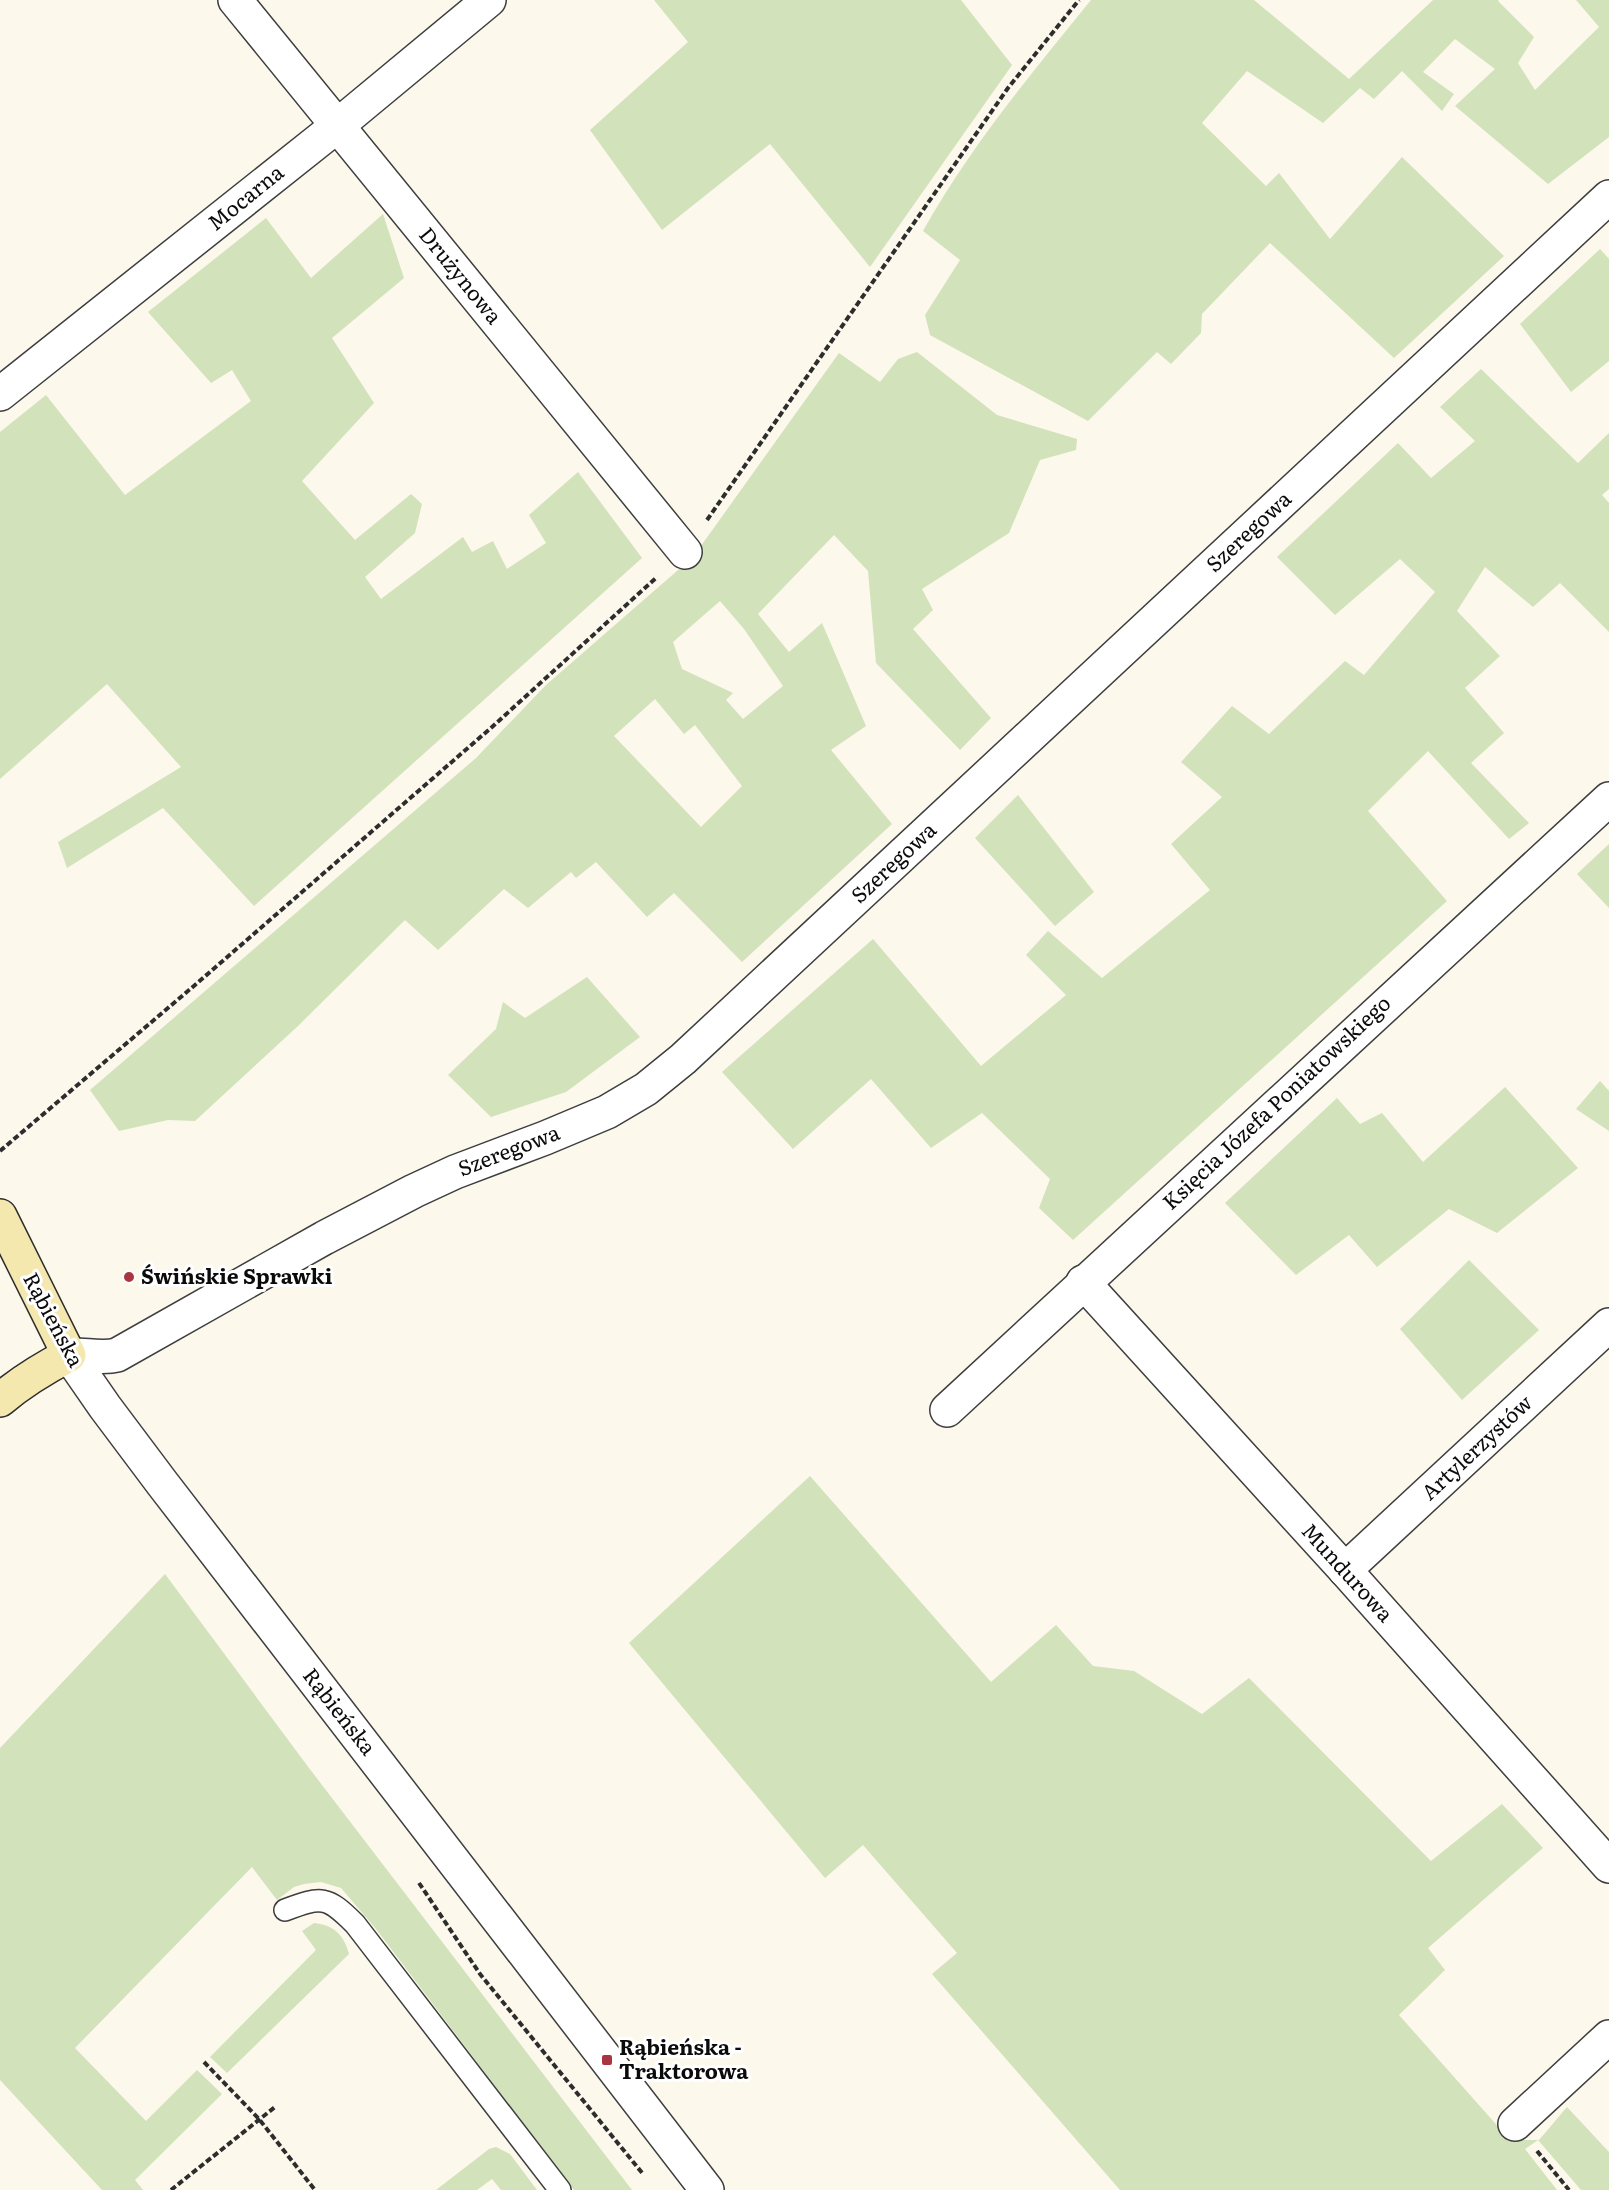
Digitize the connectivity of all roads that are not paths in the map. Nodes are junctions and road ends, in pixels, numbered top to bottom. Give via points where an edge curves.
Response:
1 (235, 0) edge
2 (489, 0) edge
3 (337, 126) junction
4 (1609, 197) edge
5 (0, 394) edge
6 (685, 552) dead end
7 (1609, 799) edge
8 (0, 1216) edge
9 (1083, 1282) junction
10 (1609, 1326) edge
11 (69, 1355) junction
12 (0, 1400) edge
13 (946, 1410) dead end
14 (1345, 1570) junction
15 (1609, 1866) edge
16 (285, 1910) dead end
17 (1609, 2037) edge
18 (1515, 2124) road end
19 (560, 2190) edge
20 (707, 2190) edge

1 - 3 street, Drużynowa
2 - 3 street, Mocarna
3 - 5 street, Mocarna
3 - 6 street, Drużynowa
4 - 11 street, Szeregowa via 683,1059 646,1089 607,1112 414,1191 117,1355
7 - 9 street, Księcia Józefa Poniatowskiego
8 - 11 main road, Rąbieńska
9 - 13 street, Księcia Józefa Poniatowskiego
9 - 14 street, Mundurowa
10 - 14 street, Artylerzystów
11 - 12 main road via 18,1384
11 - 20 street, Rąbieńska via 162,1483
14 - 15 street, Mundurowa
16 - 19 lane via 319,1899 336,1905 355,1924
17 - 18 street

